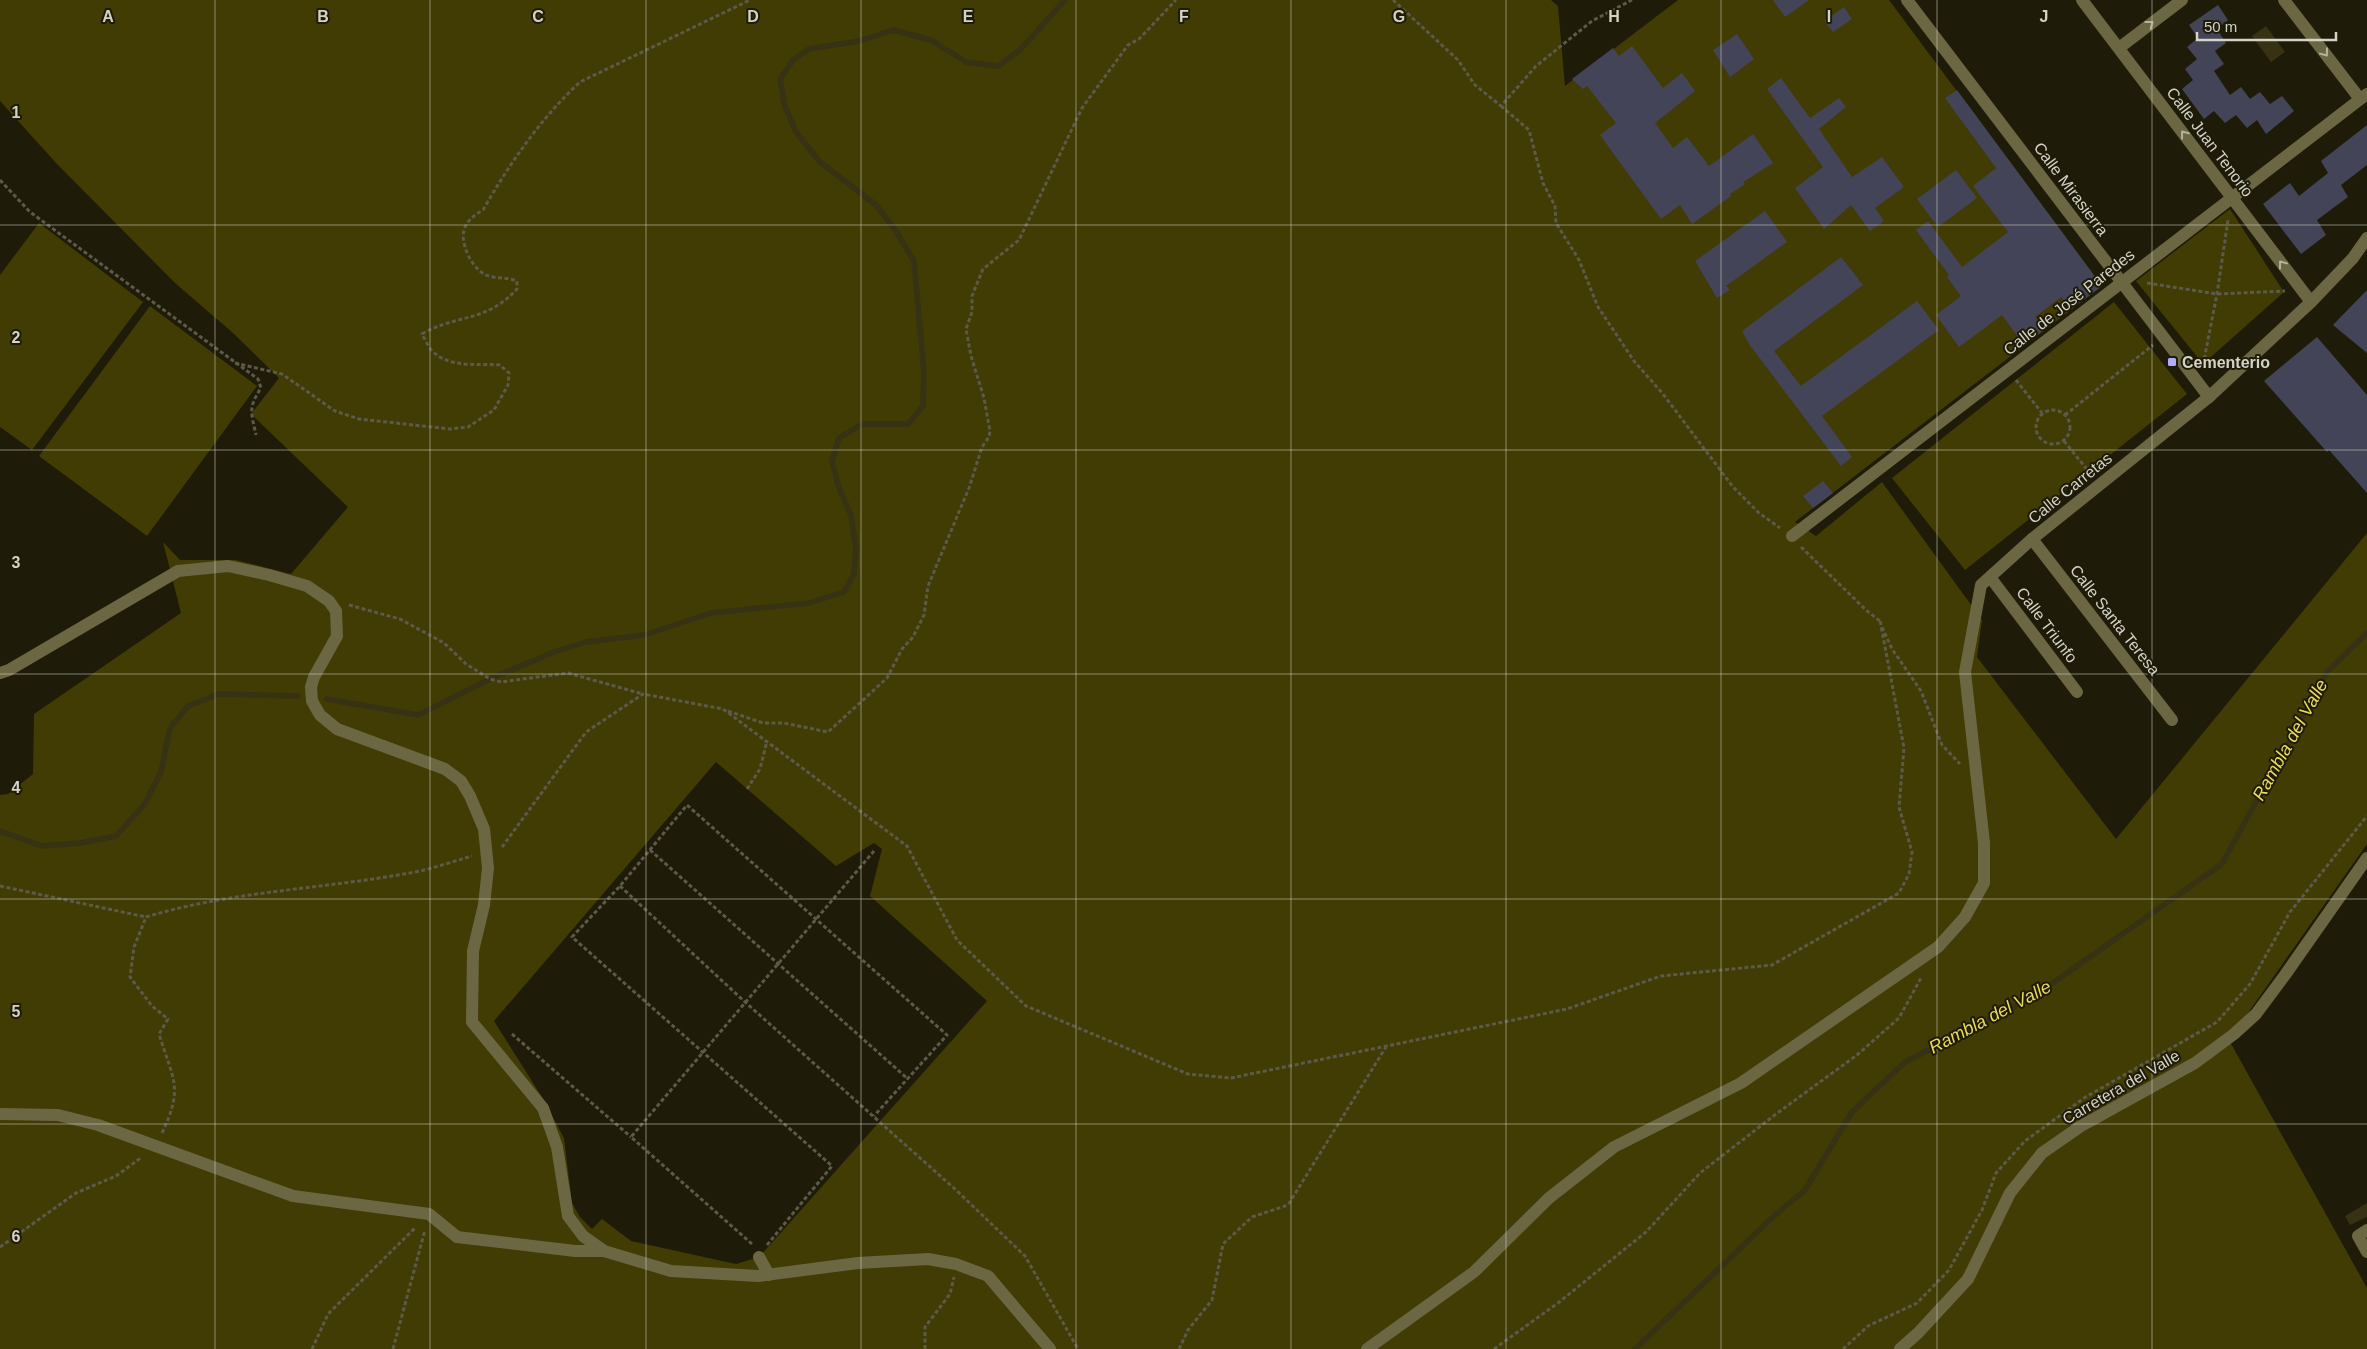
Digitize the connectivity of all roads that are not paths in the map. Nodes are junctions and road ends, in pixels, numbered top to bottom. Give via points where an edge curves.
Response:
1 (1907, 0) edge
2 (2082, 0) edge
3 (2182, 0) edge
4 (2284, 0) edge
5 (2119, 48) junction
6 (2364, 96) edge
7 (2232, 198) junction
8 (2367, 238) edge
9 (2122, 282) junction
10 (2312, 302) junction
11 (2209, 397) junction
12 (1792, 536) road end
13 (2032, 539) junction
14 (1990, 577) junction
15 (0, 673) edge
16 (2077, 692) dead end
17 (2172, 720) dead end
18 (2367, 858) edge
19 (0, 1114) edge
20 (2362, 1233) edge
21 (604, 1251) junction
22 (758, 1252) road end
23 (2367, 1252) edge
24 (769, 1275) junction
25 (1050, 1349) edge
26 (1367, 1349) edge
27 (1900, 1349) edge

1 - 9 street, Calle Mirasierra
2 - 5 street, Calle Juan Tenorio
5 -> 3 street
4 -> 6 street
7 -> 5 street, Calle Juan Tenorio
6 - 7 street, Calle de José Paredes
7 - 9 street, Calle de José Paredes
10 -> 7 street, Calle Juan Tenorio
8 - 10 street, Calle Carretas
9 - 11 street, Calle Mirasierra
9 - 12 street, Calle de José Paredes
10 - 11 street, Calle Carretas
11 - 13 street, Calle Carretas
13 - 14 street, Calle Carretas
13 - 17 street, Calle Santa Teresa
14 - 16 street, Calle Triunfo
14 - 26 street, Calle Carretas via 1981,585 1965,672 1984,843 1984,883 1965,917 1938,947 1741,1083 1614,1146 1549,1198 1474,1272
15 - 21 street via 178,571 228,566 269,574 306,586 329,601 336,611 337,636 314,677 312,701 320,715 337,729 445,768 461,781 470,796 484,829 488,868 484,905 473,951 472,1022 542,1108 557,1147 568,1216 583,1236
18 - 27 street, Carretera del Valle via 2256,1014 2234,1034 2195,1063 2081,1126 2042,1153 2010,1193 1968,1279
19 - 21 street via 58,1114 98,1125 293,1196 429,1214 458,1237 574,1252
20 - 23 street
21 - 24 street via 671,1271
22 - 24 street
24 - 25 street via 866,1262 928,1259 956,1264 988,1276

